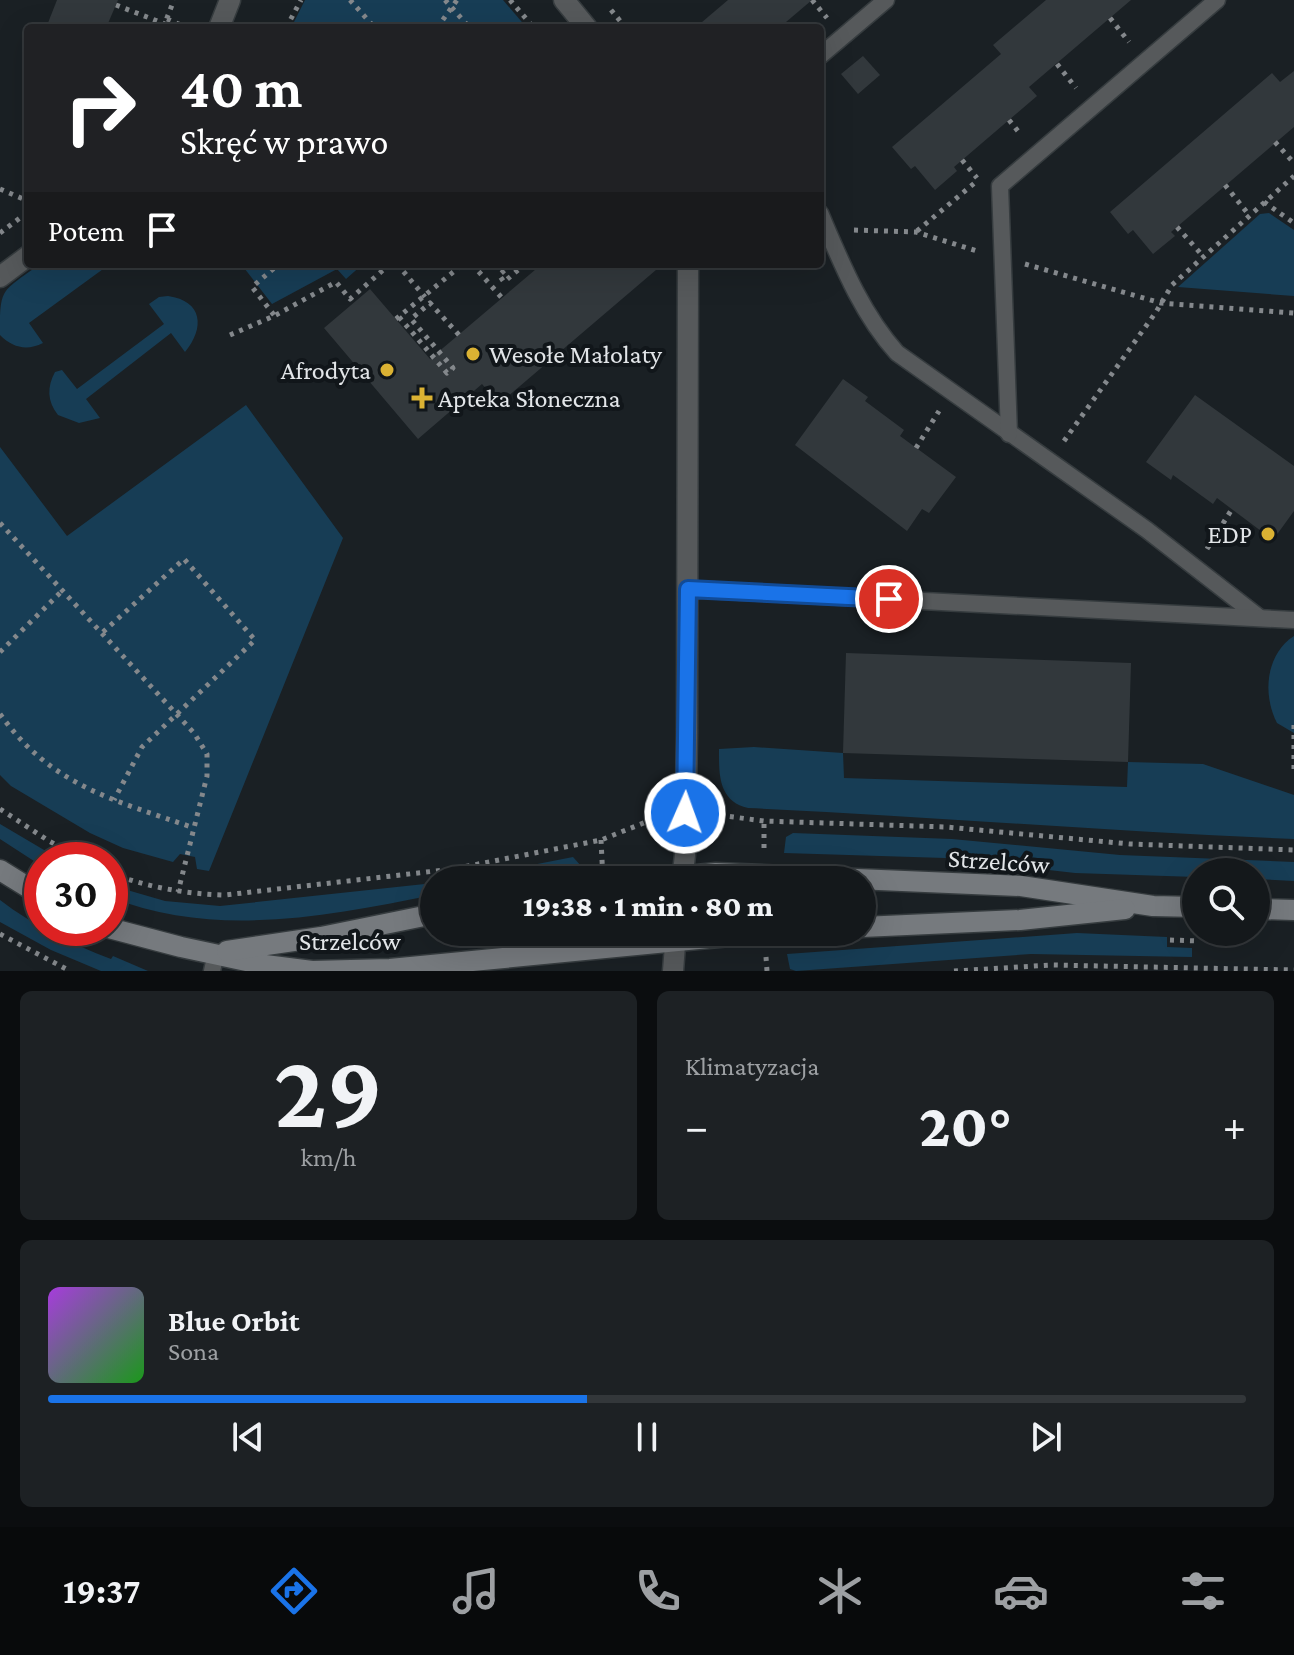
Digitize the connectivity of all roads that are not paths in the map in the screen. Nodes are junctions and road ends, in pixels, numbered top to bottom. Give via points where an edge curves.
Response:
1 (230, 0) edge
2 (564, 0) edge
3 (886, 0) edge
4 (1217, 0) edge
5 (221, 24) edge
6 (584, 24) edge
7 (824, 53) edge
8 (824, 223) edge
9 (24, 259) edge
10 (688, 268) edge
11 (0, 277) edge
12 (1009, 434) junction
13 (688, 589) junction
14 (1260, 618) junction
15 (1294, 620) edge
16 (682, 866) edge
17 (0, 870) edge
18 (876, 879) edge
19 (24, 885) edge
20 (1153, 906) junction
21 (1182, 907) edge
22 (1270, 909) edge
23 (1294, 910) edge
24 (420, 917) edge
25 (876, 926) edge
26 (128, 934) edge
27 (589, 946) edge
28 (675, 946) edge
29 (214, 962) edge
30 (673, 971) edge

1 - 5 street
2 - 6 street
3 - 7 lane
4 - 12 lane via 1000,186
8 - 12 lane via 878,332 897,353
9 - 11 street
10 - 13 street
12 - 14 lane
13 - 14 lane
13 - 16 street
14 - 15 lane
17 - 19 street
18 - 20 street, Strzelców via 1021,886
20 - 21 street, Strzelców
20 - 25 street, Strzelców via 1020,920
22 - 23 street
24 - 29 street, Strzelców
26 - 29 street, Strzelców
27 - 29 street, Strzelców via 358,970
28 - 30 street

